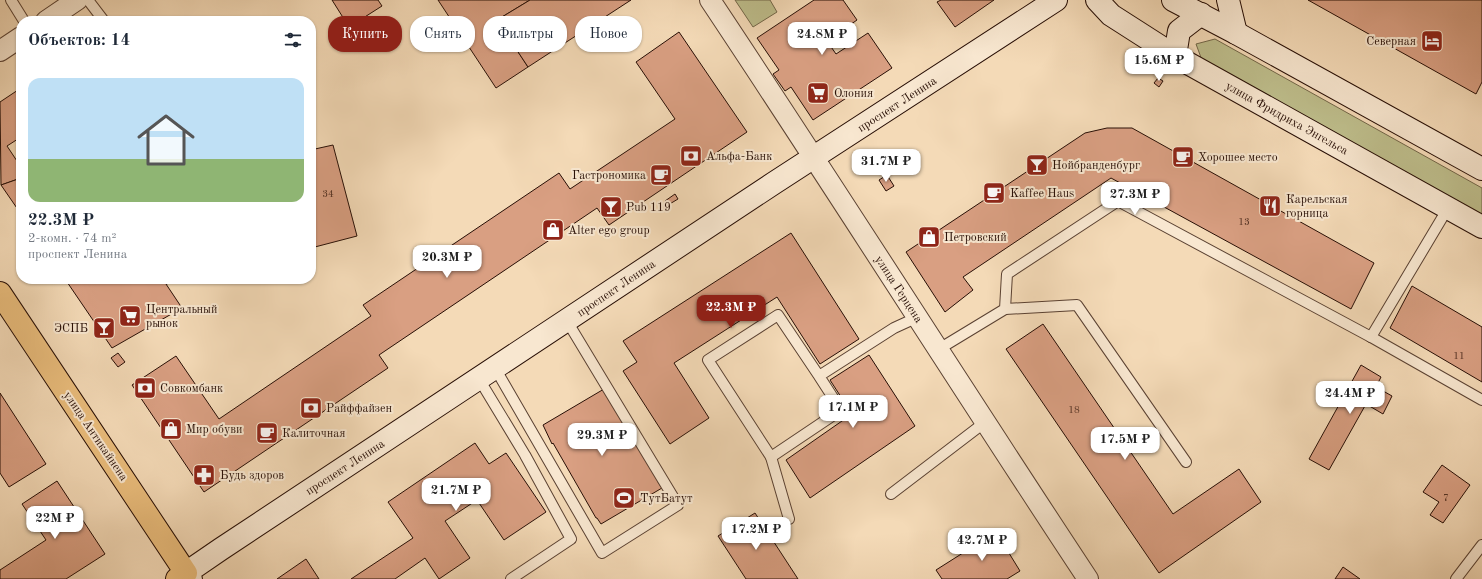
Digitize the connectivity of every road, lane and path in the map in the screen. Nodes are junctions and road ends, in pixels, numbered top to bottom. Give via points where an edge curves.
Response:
1 (11, 0) edge
2 (77, 0) edge
3 (88, 0) edge
4 (710, 0) edge
5 (1056, 0) edge
6 (1097, 0) edge
7 (1173, 0) edge
8 (1228, 0) edge
9 (1201, 14) junction
10 (21, 16) edge
11 (53, 16) edge
12 (100, 16) edge
13 (1236, 33) junction
14 (16, 40) edge
15 (0, 51) edge
16 (1175, 56) junction
17 (813, 158) junction
18 (1482, 169) edge
19 (1448, 208) junction
20 (1482, 227) edge
21 (0, 293) edge
22 (1004, 309) junction
23 (918, 317) junction
24 (567, 321) junction
25 (1371, 337) junction
26 (939, 349) junction
27 (487, 374) junction
28 (819, 376) junction
29 (1482, 400) edge
30 (984, 423) junction
31 (771, 457) junction
32 (1186, 462) dead end
33 (891, 494) dead end
34 (789, 519) dead end
35 (1482, 545) edge
36 (185, 577) edge
37 (511, 579) edge
38 (1088, 579) edge
39 (1456, 579) edge

1 - 10 lane
2 - 11 street
3 - 12 lane
4 - 17 street, улица Герцена
5 - 17 main road, проспект Ленина
6 - 16 main road, улица Фридриха Энгельса via 1112,15
7 - 9 main road
8 - 13 main road
9 - 13 main road
9 - 16 main road via 1179,31
13 - 18 main road
14 - 15 street
16 - 19 main road, улица Фридриха Энгельса
17 - 23 street, улица Герцена
17 - 24 main road, проспект Ленина
19 - 20 main road, улица Фридриха Энгельса
19 - 25 lane
21 - 36 main road, улица Антикайнена
22 - 25 lane via 1007,274 1118,201
22 - 26 lane
22 - 32 lane via 1077,305
23 - 26 street, улица Герцена
23 - 28 lane via 894,328
24 - 27 main road, проспект Ленина
24 - 27 lane via 678,505 602,553
25 - 29 lane
26 - 30 street, улица Герцена
27 - 36 main road, проспект Ленина
27 - 37 lane via 525,455 571,539
28 - 31 lane via 841,410
28 - 31 lane via 778,315 708,360
30 - 33 lane
30 - 38 street, улица Герцена
31 - 34 lane
35 - 39 lane

